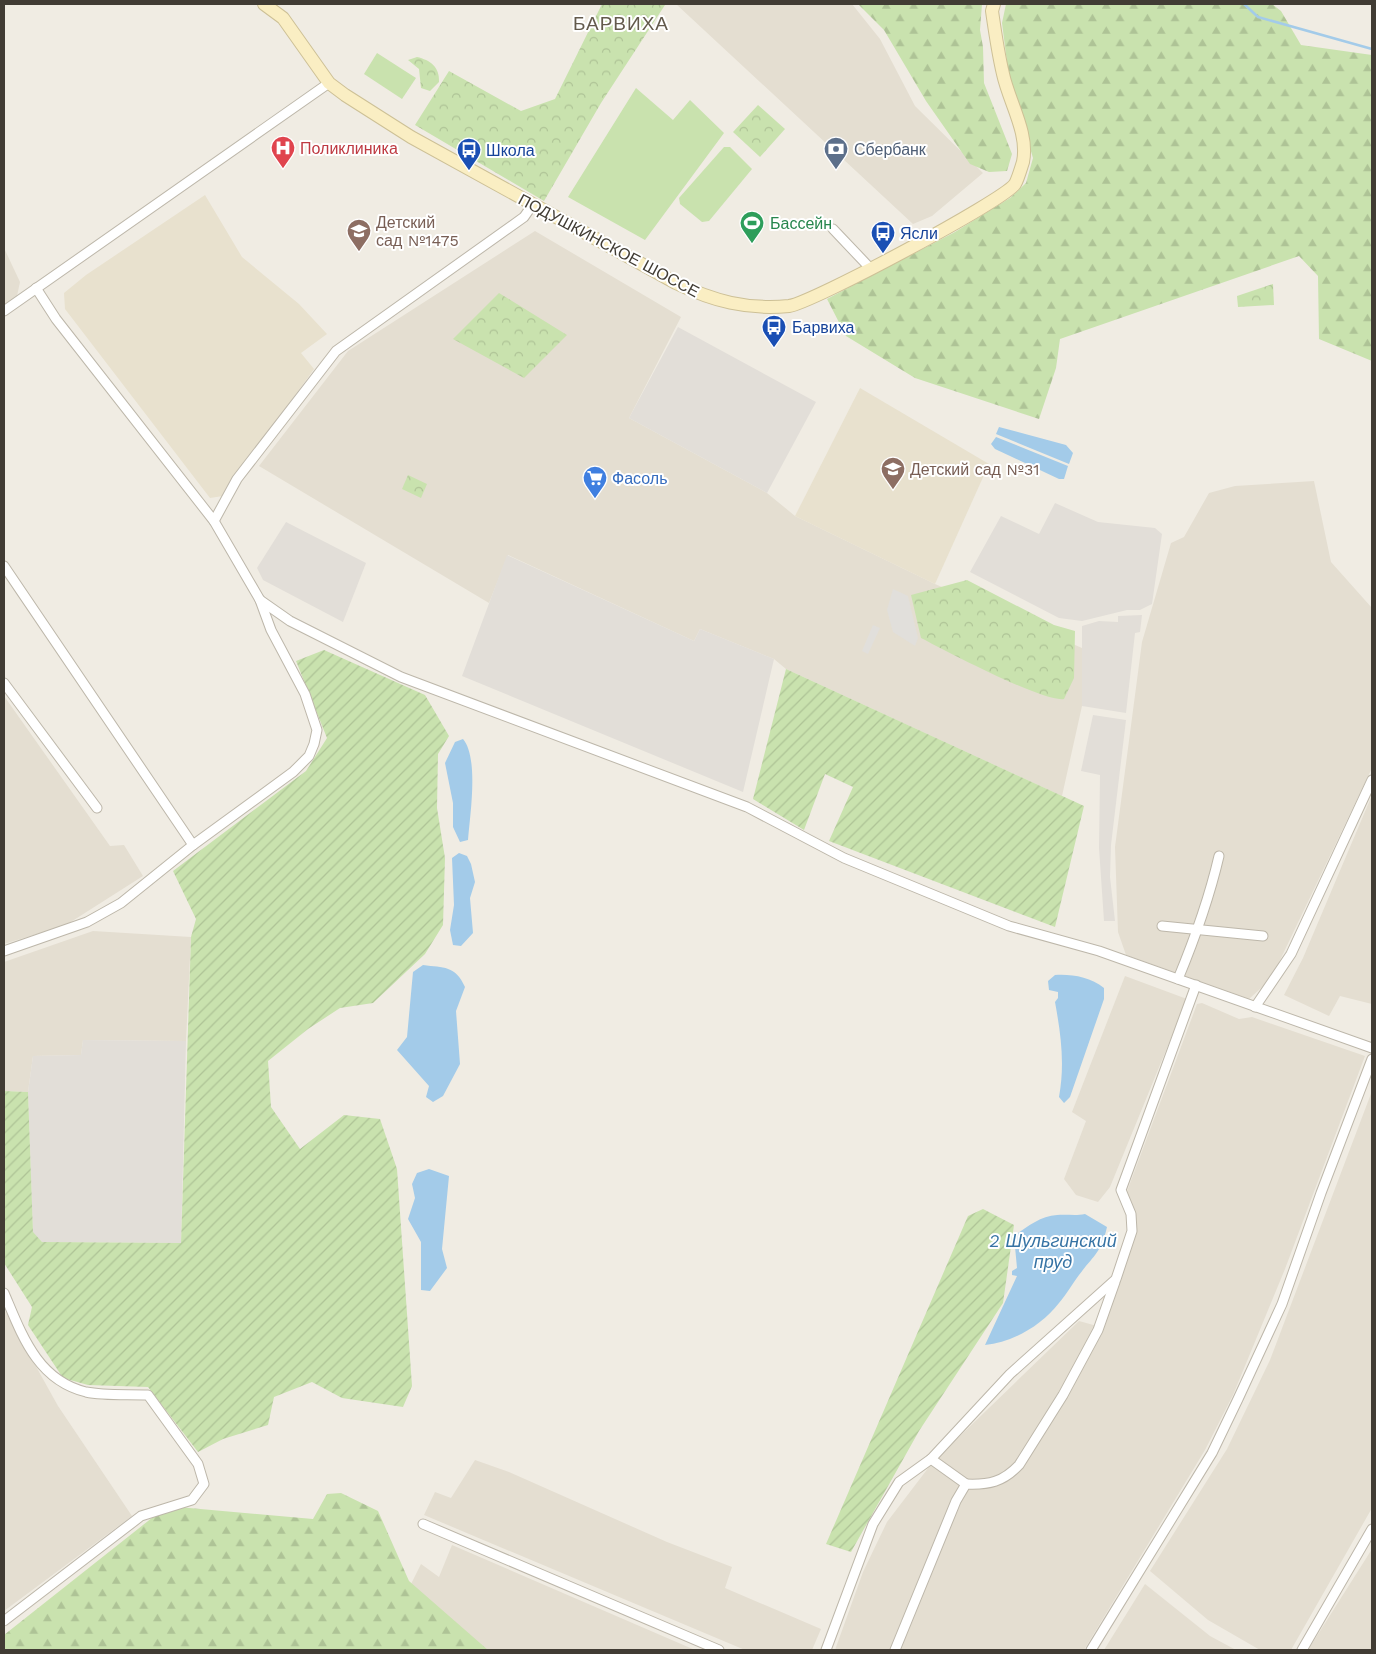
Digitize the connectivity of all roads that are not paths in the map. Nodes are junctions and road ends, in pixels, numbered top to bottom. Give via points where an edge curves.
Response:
1 (264, 4) edge
2 (994, 4) edge
3 (328, 83) junction
4 (533, 204) junction
5 (833, 229) dead end
6 (870, 268) junction
7 (36, 288) junction
8 (4, 311) edge
9 (214, 521) junction
10 (4, 566) edge
11 (260, 600) junction
12 (4, 683) edge
13 (1372, 780) edge
14 (97, 808) dead end
15 (193, 845) junction
16 (1219, 856) dead end
17 (1162, 926) dead end
18 (1199, 930) junction
19 (1262, 936) dead end
20 (4, 951) edge
21 (1178, 979) junction
22 (1196, 985) junction
23 (1255, 1007) junction
24 (1372, 1048) edge
25 (1372, 1060) edge
26 (1116, 1280) junction
27 (4, 1293) edge
28 (931, 1459) junction
29 (966, 1484) junction
30 (423, 1524) dead end
31 (1372, 1529) edge
32 (4, 1621) edge
33 (720, 1650) edge
34 (826, 1650) edge
35 (895, 1650) edge
36 (1091, 1650) edge
37 (1302, 1650) edge

1 - 3 main road, ПОДУШКИНСКОЕ ШОССЕ via 282,18
2 - 6 main road, ПОДУШКИНСКОЕ ШОССЕ via 992,11 1003,75 1022,136 1023,161 1015,184 971,213
3 - 4 main road, ПОДУШКИНСКОЕ ШОССЕ via 411,137
3 - 7 street
4 - 6 main road, ПОДУШКИНСКОЕ ШОССЕ via 676,283 723,303 758,308 791,305 821,294
4 - 9 street via 524,217 336,351 237,479
5 - 6 street
7 - 8 street
7 - 9 street via 56,319
9 - 11 street
10 - 15 street
11 - 15 street via 271,630 305,694 316,730 314,744 293,772
11 - 21 street via 290,621 401,676 747,807 844,858 1009,926 1099,951
12 - 14 street
13 - 23 street via 1291,954
15 - 20 street via 105,913
16 - 18 street
17 - 18 street
18 - 19 street
18 - 21 street
21 - 22 street
22 - 23 street
22 - 26 street via 1121,1190 1131,1214 1132,1231
23 - 24 street
25 - 36 street via 1282,1304 1238,1399 1212,1453
26 - 28 street via 1010,1374
26 - 29 street via 1098,1330 1019,1465 998,1482
27 - 32 street via 44,1369 59,1383 87,1392 148,1395 198,1464 204,1484 192,1500 141,1516
28 - 29 street
28 - 34 street via 899,1482 873,1524
29 - 35 street via 956,1501
30 - 33 street
31 - 37 street

